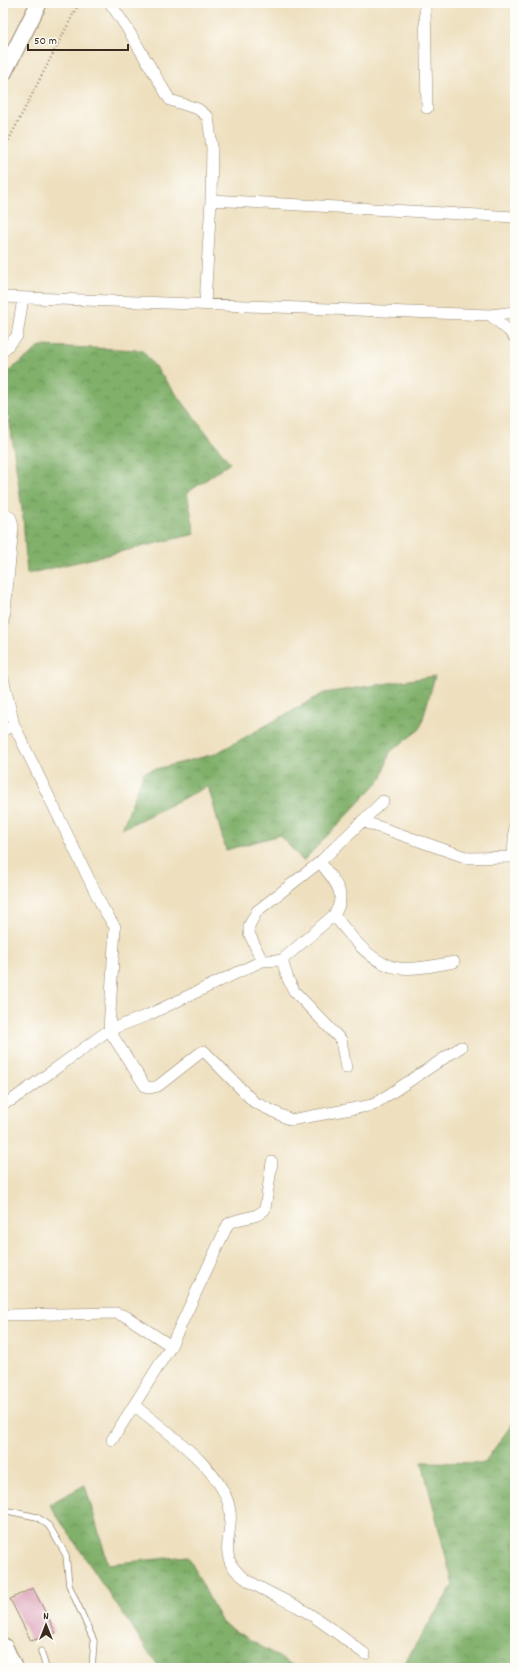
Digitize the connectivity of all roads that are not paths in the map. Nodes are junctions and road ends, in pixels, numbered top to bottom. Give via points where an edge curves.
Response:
1 (39, 3) edge
2 (110, 3) edge
3 (425, 3) edge
4 (3, 74) edge
5 (427, 108) dead end
6 (211, 200) junction
7 (515, 217) edge
8 (3, 297) edge
9 (23, 298) junction
10 (205, 304) junction
11 (515, 312) edge
12 (490, 315) junction
13 (515, 338) edge
14 (3, 351) edge
15 (3, 513) edge
16 (3, 618) edge
17 (3, 678) edge
18 (14, 725) junction
19 (3, 731) edge
20 (383, 801) dead end
21 (362, 822) junction
22 (515, 822) edge
23 (515, 839) edge
24 (320, 862) junction
25 (334, 915) junction
26 (282, 960) junction
27 (262, 961) junction
28 (454, 962) dead end
29 (109, 1030) junction
30 (461, 1047) dead end
31 (346, 1068) dead end
32 (3, 1103) edge
33 (272, 1162) dead end
34 (3, 1315) edge
35 (171, 1346) junction
36 (134, 1405) junction
37 (112, 1440) dead end
38 (3, 1510) edge
39 (3, 1648) edge
40 (41, 1651) dead end
41 (364, 1654) dead end
42 (12, 1668) edge
43 (46, 1668) edge
44 (92, 1668) edge

1 - 4 main road
2 - 6 street via 170,100 198,109 208,117 212,148
3 - 5 street
6 - 7 street
6 - 10 street
8 - 9 street
9 - 10 street
9 - 14 street via 17,336
10 - 12 street
11 - 12 street
12 - 13 street
15 - 16 street via 11,518 13,527
17 - 18 street
18 - 19 street
18 - 29 street via 103,908 115,927
20 - 21 street
21 - 23 street via 468,858 513,857
21 - 24 street
22 - 23 street
24 - 25 street via 340,892 340,906
24 - 27 street via 257,911 252,918 249,933
25 - 26 street
25 - 28 street via 360,945 382,962 399,968
26 - 27 street
26 - 31 street via 294,991 341,1040
27 - 29 street via 154,1012
29 - 30 street via 148,1088 158,1086 204,1051 254,1102 291,1120 373,1105
29 - 32 street via 12,1100
33 - 35 street via 265,1209 257,1216 240,1218 228,1224
34 - 35 street via 116,1313 127,1317
35 - 36 street
36 - 37 street
36 - 41 street via 202,1462 216,1477 225,1492 230,1511 227,1541 228,1556 233,1568 244,1578 298,1607
38 - 44 lane via 37,1517 49,1526 66,1555 69,1585 94,1641
39 - 42 highway
40 - 43 lane

